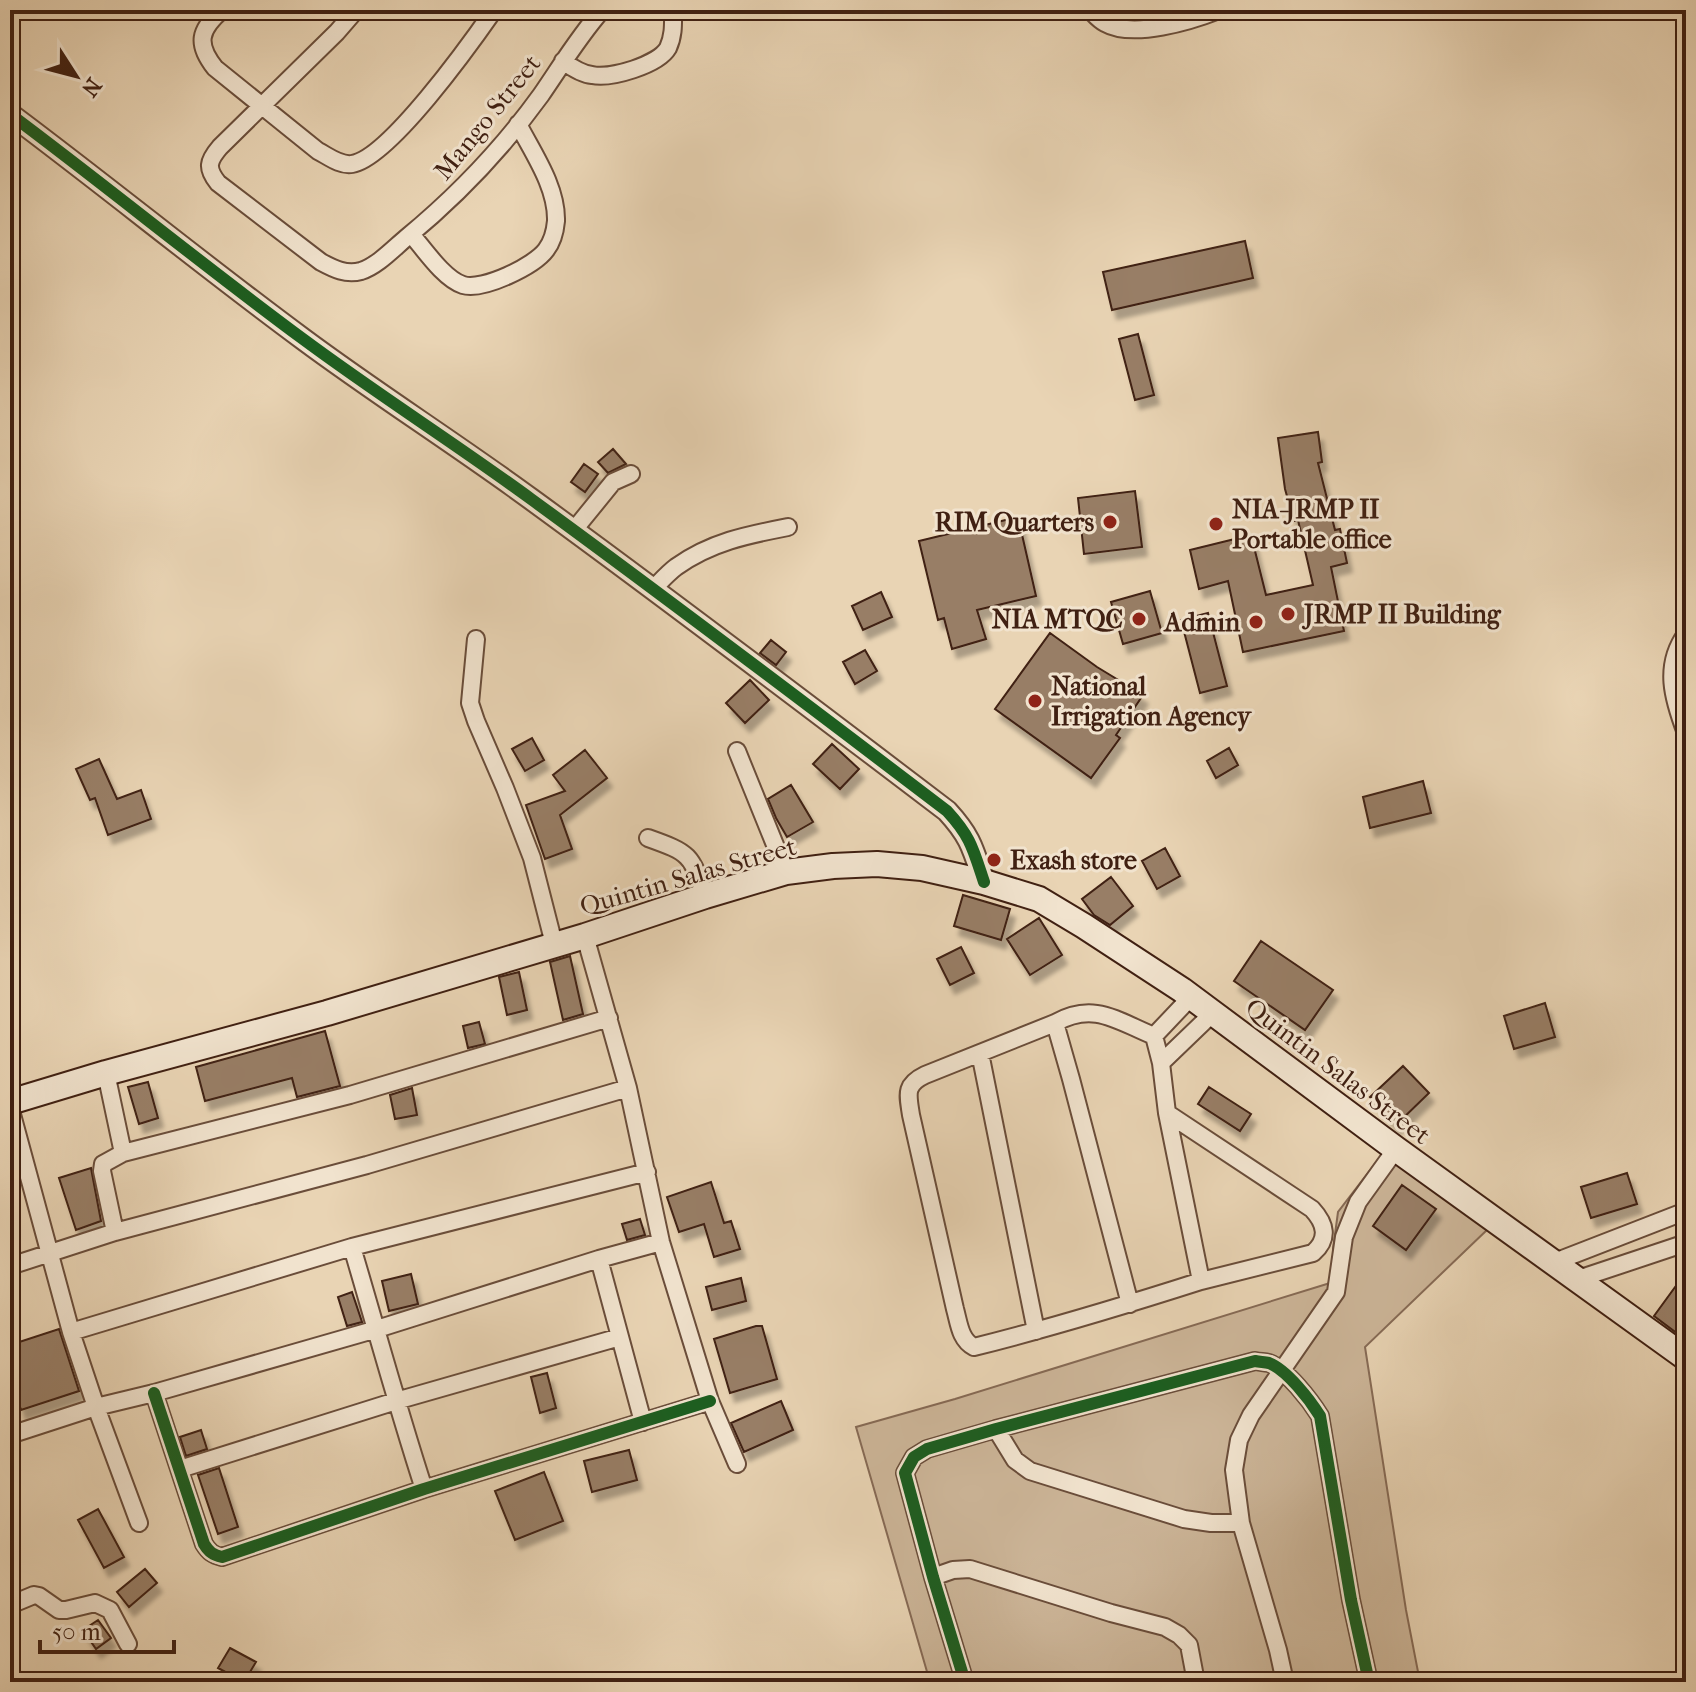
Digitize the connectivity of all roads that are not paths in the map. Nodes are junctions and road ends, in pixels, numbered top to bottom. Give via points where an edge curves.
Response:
1 (222, 10) edge
2 (356, 10) edge
3 (494, 10) edge
4 (602, 10) edge
5 (673, 10) edge
6 (1090, 10) edge
7 (1219, 10) edge
8 (563, 61) junction
9 (261, 106) junction
10 (10, 114) edge
11 (518, 124) junction
12 (411, 234) junction
13 (631, 474) dead end
14 (788, 527) dead end
15 (574, 530) junction
16 (653, 589) junction
17 (1684, 637) edge
18 (476, 639) dead end
19 (1686, 733) edge
20 (737, 751) dead end
21 (648, 838) dead end
22 (786, 872) junction
23 (984, 882) junction
24 (705, 896) junction
25 (585, 936) junction
26 (554, 944) junction
27 (1191, 997) junction
28 (1213, 1013) junction
29 (609, 1018) junction
30 (1055, 1023) junction
31 (1154, 1036) junction
32 (980, 1053) junction
33 (1161, 1063) junction
34 (106, 1073) junction
35 (628, 1088) junction
36 (10, 1105) edge
37 (1167, 1113) junction
38 (1396, 1149) junction
39 (123, 1153) junction
40 (647, 1172) junction
41 (1686, 1211) edge
42 (115, 1232) junction
43 (661, 1242) junction
44 (1686, 1243) edge
45 (352, 1247) junction
46 (49, 1254) junction
47 (599, 1259) junction
48 (1552, 1263) junction
49 (10, 1266) edge
50 (1578, 1279) junction
51 (1201, 1281) junction
52 (1130, 1304) junction
53 (377, 1329) junction
54 (1036, 1331) junction
55 (71, 1332) junction
56 (620, 1337) junction
57 (1686, 1358) edge
58 (1281, 1372) junction
59 (154, 1393) junction
60 (396, 1401) junction
61 (710, 1401) junction
62 (96, 1407) junction
63 (643, 1422) junction
64 (996, 1429) junction
65 (10, 1435) edge
66 (737, 1464) dead end
67 (180, 1469) junction
68 (424, 1489) junction
69 (139, 1523) dead end
70 (1241, 1523) junction
71 (933, 1577) junction
72 (10, 1605) edge
73 (128, 1644) dead end
74 (965, 1682) edge
75 (1196, 1682) edge
76 (1285, 1682) edge
77 (1369, 1682) edge

1 - 9 street via 207,23 203,53
2 - 9 street
3 - 9 street via 402,128 366,159 349,165 333,160
4 - 8 street, Mango Street
5 - 8 street via 674,32 666,51 640,67 592,76
6 - 7 street via 1106,24 1139,28 1165,27
8 - 11 street, Mango Street
9 - 12 street, Mango Street via 213,155 209,165 218,183 336,270 364,271
10 - 15 street via 300,337
11 - 12 street, Mango Street via 482,168
11 - 12 street via 551,192 556,217 546,249 517,270 474,287 454,281
13 - 15 street via 606,488
14 - 16 street via 718,543 675,568
15 - 16 street
16 - 23 street via 947,811 972,844
17 - 19 street via 1671,677
18 - 26 street via 470,703 532,858
20 - 22 street
21 - 24 street via 683,851
22 - 23 main road, Quintin Salas Street via 877,864
22 - 24 main road, Quintin Salas Street
23 - 27 main road, Quintin Salas Street via 1039,899
24 - 25 main road, Quintin Salas Street
25 - 26 main road, Quintin Salas Street
25 - 29 street
26 - 34 main road, Quintin Salas Street
27 - 28 main road, Quintin Salas Street
27 - 31 street
28 - 33 street
28 - 38 main road, Quintin Salas Street
29 - 35 street
29 - 39 street via 350,1095
30 - 31 street via 1084,1012 1101,1014
30 - 32 street
30 - 52 street
31 - 33 street
32 - 54 street
32 - 54 street via 912,1084 911,1115 964,1339 974,1347
33 - 37 street
34 - 36 main road, Quintin Salas Street
34 - 39 street
35 - 40 street
35 - 42 street
36 - 46 street
37 - 51 street
37 - 51 street via 1312,1209 1323,1225 1325,1236 1313,1253
38 - 48 main road, Quintin Salas Street
38 - 58 street via 1358,1202 1344,1237 1336,1292
39 - 42 street via 103,1164 102,1171
40 - 43 street
40 - 45 street
41 - 48 street
42 - 46 street
43 - 47 street
43 - 61 street
44 - 50 street
45 - 53 street
45 - 55 street
46 - 49 street
46 - 55 street
47 - 53 street
47 - 56 street
48 - 50 main road, Quintin Salas Street
50 - 57 main road, Quintin Salas Street
51 - 52 street
52 - 54 street
53 - 59 street
53 - 60 street
55 - 62 street
56 - 60 street
56 - 63 street
58 - 64 street via 1255,1361
58 - 70 street via 1239,1440 1234,1470
58 - 77 street via 1309,1397 1320,1416
59 - 62 street
59 - 67 street
60 - 67 street
60 - 68 street
61 - 63 street
61 - 66 street
62 - 65 street
62 - 69 street
63 - 68 street
64 - 70 street via 1015,1460 1030,1471 1184,1519
64 - 71 street via 927,1449 914,1457 905,1473
67 - 68 street via 204,1544 222,1557
70 - 76 street
71 - 74 street
71 - 75 street via 970,1569 1165,1627 1189,1645
72 - 73 street via 34,1595 59,1610 103,1605

